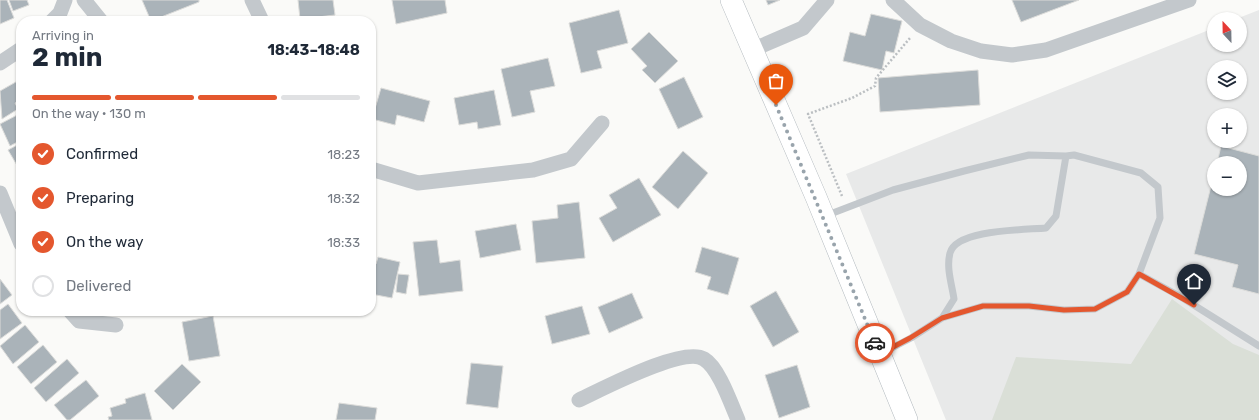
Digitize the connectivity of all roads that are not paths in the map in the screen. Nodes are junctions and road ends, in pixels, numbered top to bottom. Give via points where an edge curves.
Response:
1 (65, 0) edge
2 (84, 0) edge
3 (252, 0) edge
4 (731, 0) edge
5 (827, 0) edge
6 (892, 0) edge
7 (1189, 0) edge
8 (57, 16) edge
9 (97, 16) edge
10 (260, 16) edge
11 (752, 50) junction
12 (16, 52) edge
13 (0, 63) edge
14 (602, 124) dead end
15 (1066, 156) junction
16 (376, 170) edge
17 (0, 193) edge
18 (824, 216) junction
19 (16, 232) edge
20 (1139, 274) junction
21 (74, 316) edge
22 (942, 318) junction
23 (116, 325) dead end
24 (1259, 346) edge
25 (880, 354) junction
26 (579, 400) dead end
27 (738, 420) edge
28 (906, 420) edge

1 - 8 street
2 - 9 street
3 - 10 street
4 - 11 main road
5 - 11 street via 803,28
6 - 7 street via 920,25 950,41 981,51 1012,55 1046,50
11 - 18 main road
12 - 13 street
14 - 16 street via 571,159 533,170 418,183
15 - 18 lane via 1029,155 964,170 893,190
15 - 20 lane via 1141,173 1158,187 1160,218
15 - 22 lane via 1056,216 1046,228 978,234 960,240 950,252 948,266 954,299
17 - 19 street
18 - 25 main road
20 - 22 lane via 1127,292 1095,309 983,306
20 - 24 lane
21 - 23 street via 79,321
22 - 25 lane
25 - 28 main road
26 - 27 street via 660,363 681,357 698,356 715,369

